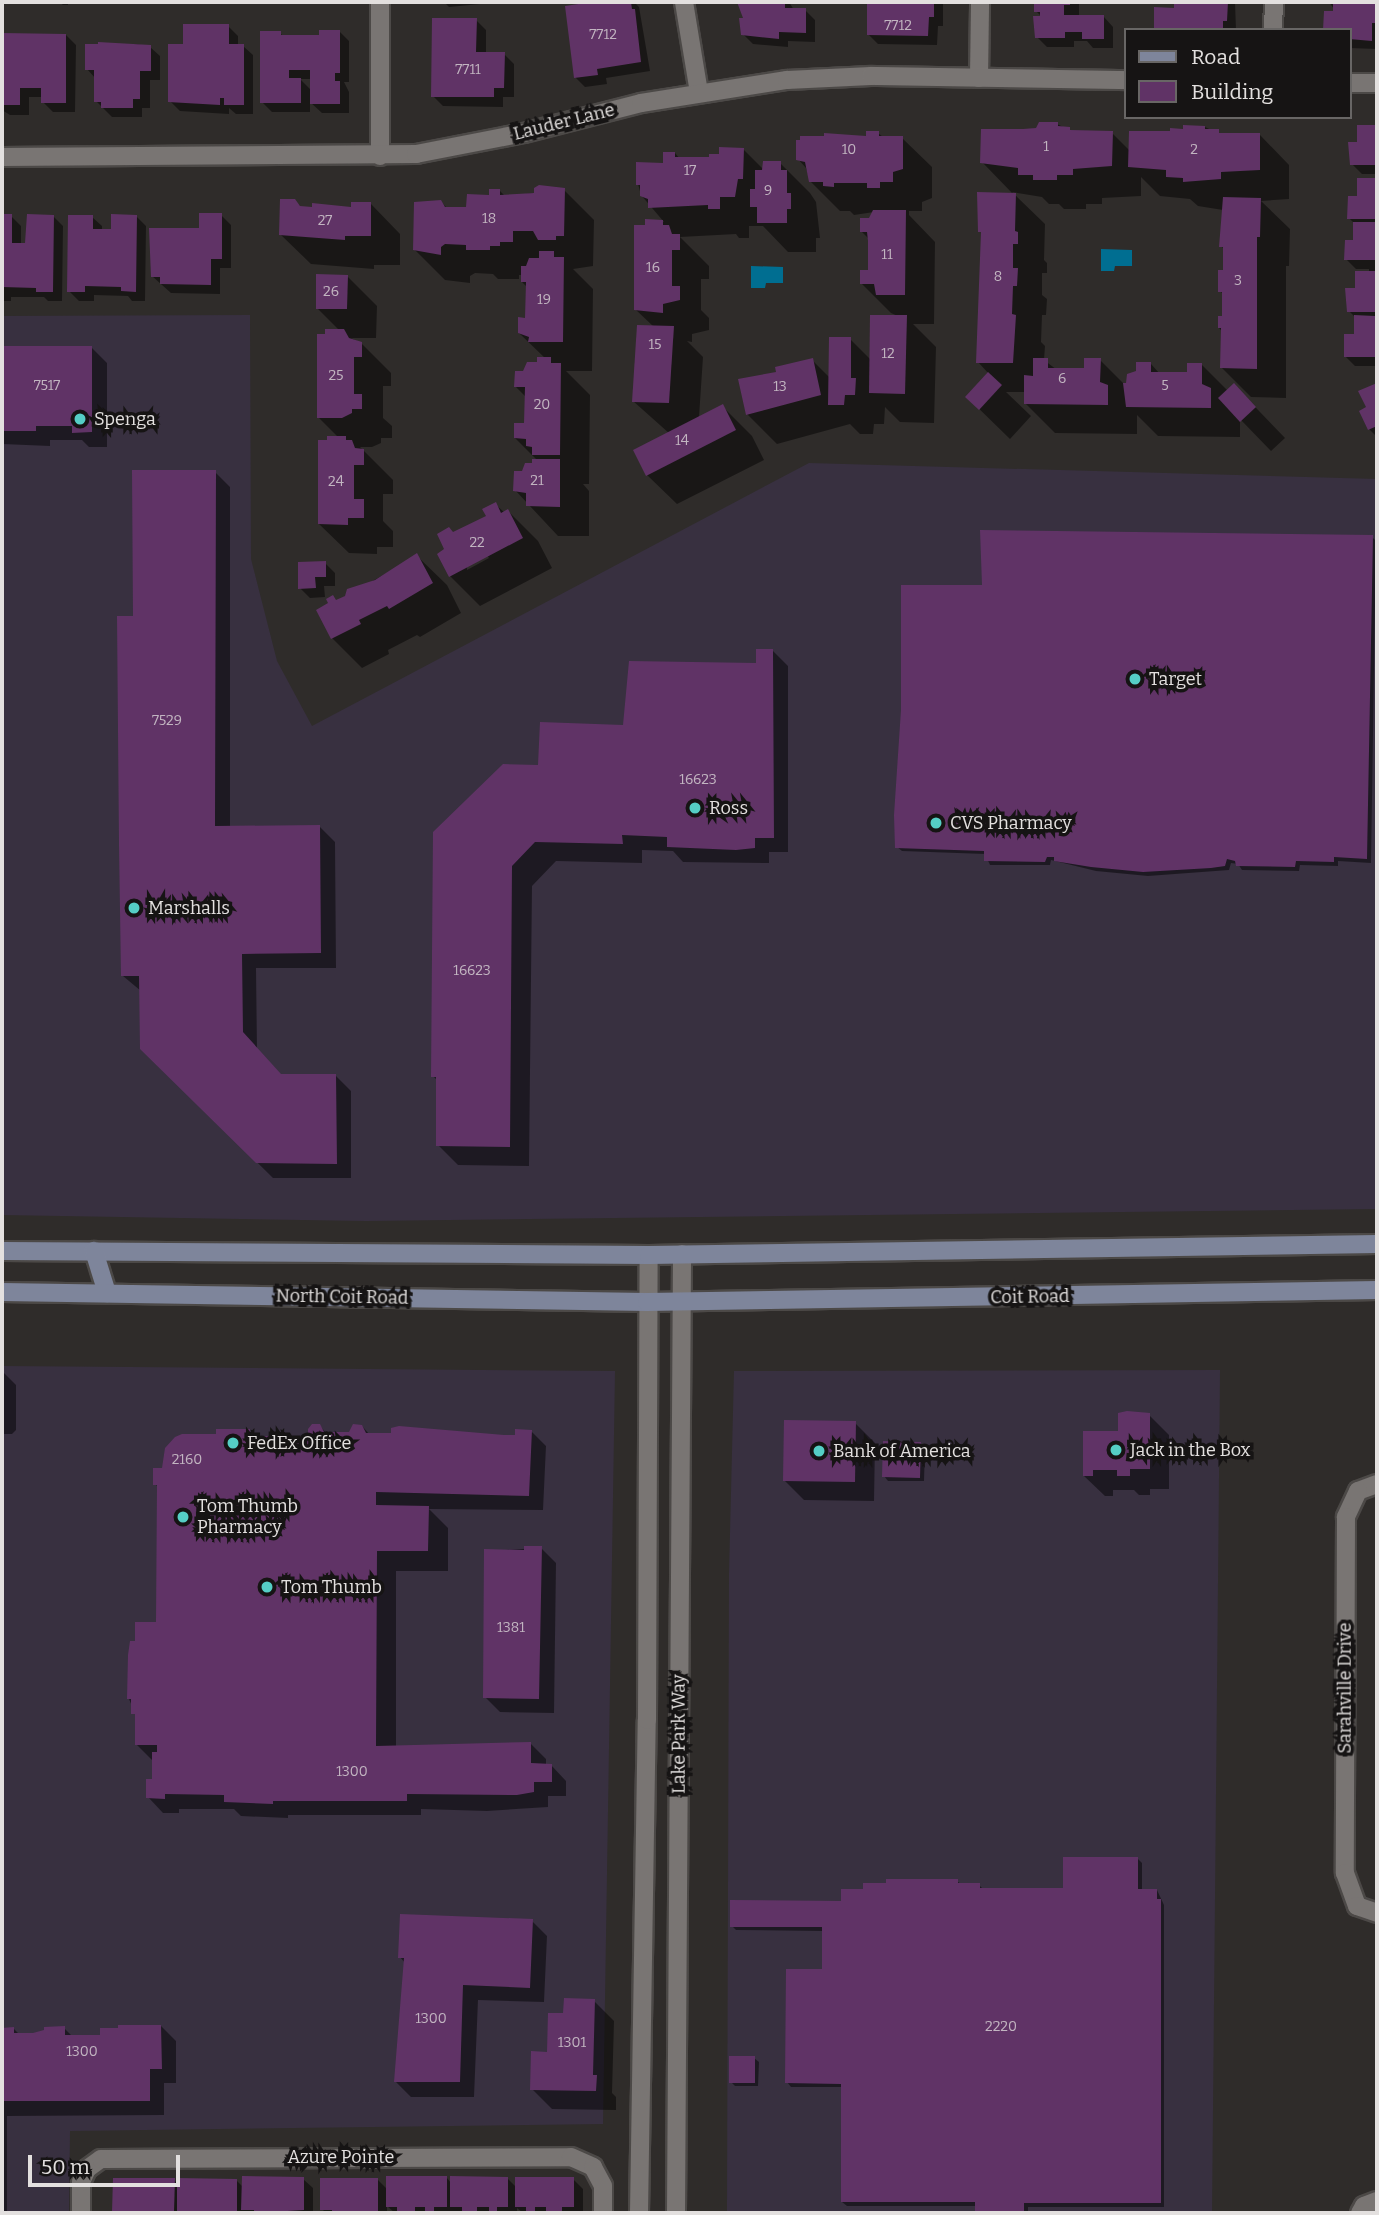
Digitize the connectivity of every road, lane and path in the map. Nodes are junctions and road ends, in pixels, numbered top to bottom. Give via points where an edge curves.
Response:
1 (380, 2) edge
2 (684, 2) edge
3 (979, 2) edge
4 (1274, 2) edge
5 (1273, 28) edge
6 (979, 78) junction
7 (1124, 80) edge
8 (1351, 83) edge
9 (1377, 83) edge
10 (699, 93) junction
11 (380, 156) junction
12 (2, 157) edge
13 (1377, 1244) edge
14 (114, 1250) junction
15 (2, 1251) edge
16 (94, 1251) junction
17 (682, 1254) junction
18 (649, 1255) junction
19 (1377, 1290) edge
20 (2, 1292) edge
21 (107, 1293) junction
22 (682, 1301) junction
23 (647, 1302) junction
24 (1377, 1484) edge
25 (1377, 1913) edge
26 (81, 2213) edge
27 (603, 2213) edge
28 (639, 2213) edge
29 (676, 2213) edge

1 - 11 street
2 - 10 street
3 - 6 street
4 - 5 street
6 - 7 street, Lauder Lane
6 - 10 street, Lauder Lane via 835,77
8 - 9 street
10 - 11 street, Lauder Lane via 470,145
11 - 12 street, Lauder Lane
13 - 17 main road
14 - 16 main road
14 - 18 main road
14 - 21 main road
15 - 16 main road
16 - 21 main road
17 - 18 main road
17 - 22 street, Lake Park Way
18 - 23 street, Lake Park Way
19 - 22 main road, Coit Road
20 - 21 main road, North Coit Road
21 - 23 main road, North Coit Road
22 - 23 main road, North Coit Road
22 - 29 street, Lake Park Way
23 - 28 street, Lake Park Way via 647,1720
24 - 25 street, Sarahville Drive via 1358,1491 1346,1517 1345,1873 1357,1906
26 - 27 street, Azure Pointe via 81,2182 87,2169 101,2159 571,2157 593,2166 603,2186

